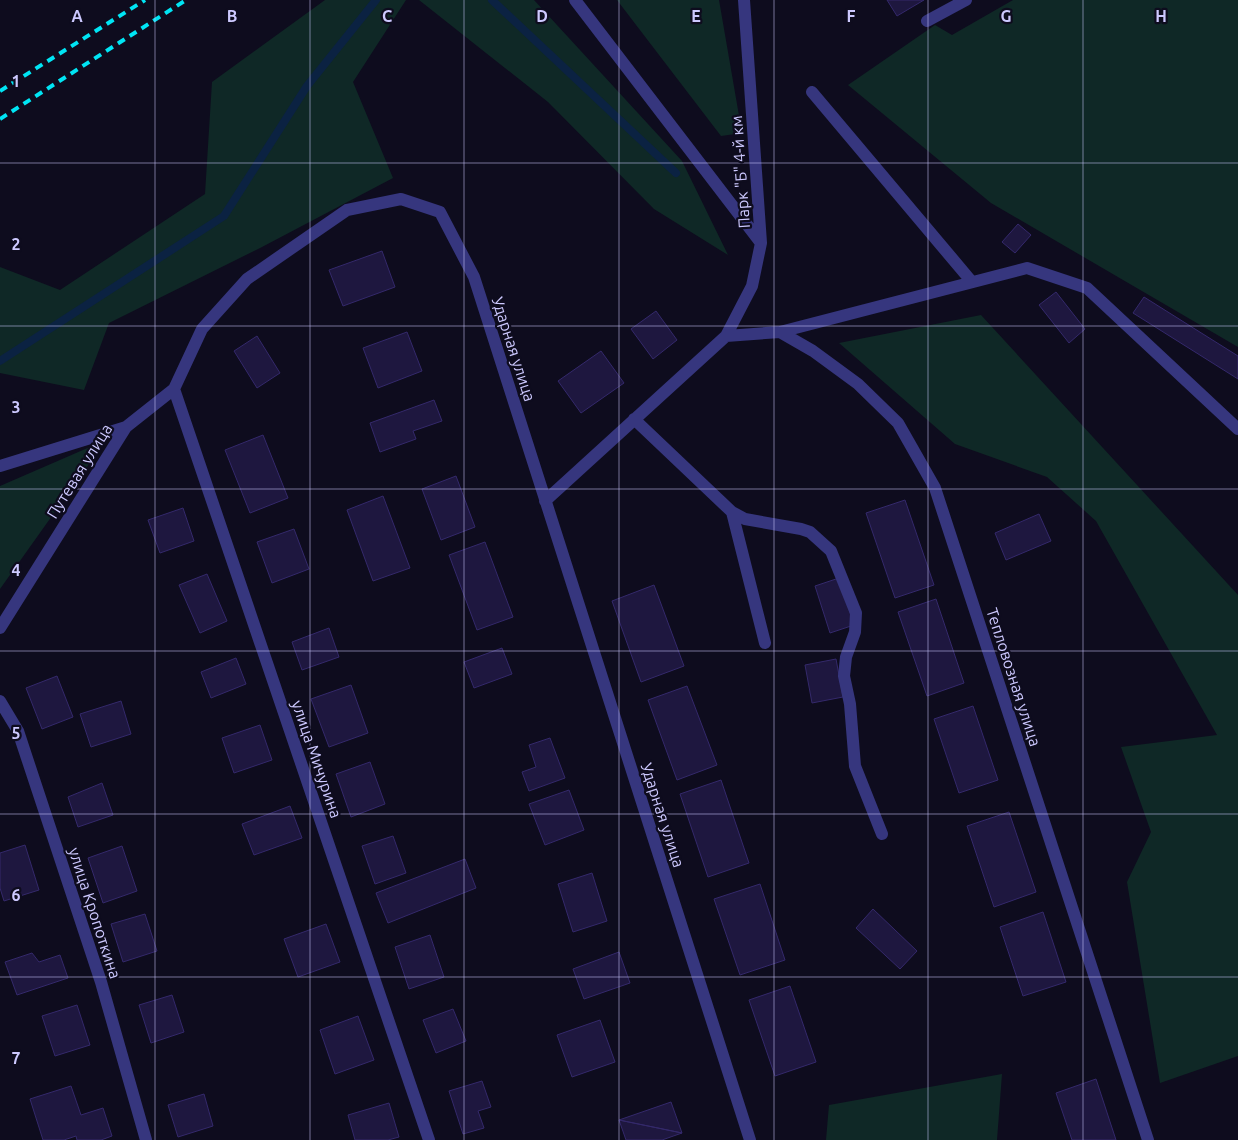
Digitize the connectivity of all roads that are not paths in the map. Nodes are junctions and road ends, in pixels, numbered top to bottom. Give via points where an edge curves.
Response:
1 (575, 0) edge
2 (744, 0) edge
3 (966, 0) edge
4 (927, 20) dead end
5 (812, 92) dead end
6 (440, 212) joint
7 (761, 243) junction
8 (972, 282) junction
9 (780, 332) junction
10 (726, 336) junction
11 (174, 389) junction
12 (634, 419) junction
13 (126, 427) junction
14 (1238, 429) edge
15 (0, 466) edge
16 (545, 501) junction
17 (732, 512) junction
18 (0, 628) edge
19 (765, 643) dead end
20 (0, 701) edge
21 (882, 834) dead end
22 (146, 1140) edge
23 (429, 1140) edge
24 (750, 1140) edge
25 (1148, 1140) edge

1 - 7 street
2 - 7 street, Парк "Б" 4-й км
3 - 4 street
5 - 8 street
6 - 11 street, Путевая улица via 401,199 347,210 247,279 202,329
6 - 16 street, Ударная улица via 474,277
7 - 10 street, Парк "Б" 4-й км via 752,286
8 - 9 street
8 - 14 street via 1028,268 1087,288
9 - 10 street
9 - 25 street, Тепловозная улица via 813,351 876,400 898,423 934,488
10 - 12 street
11 - 13 street, Путевая улица
11 - 23 street, улица Мичурина
12 - 16 street
12 - 17 street
13 - 15 street
13 - 18 street, Путевая улица
16 - 24 street, Ударная улица
17 - 19 street
17 - 21 street via 745,519 810,532 831,551 856,613 855,632 846,657 844,676 850,704 855,766
20 - 22 street, улица Кропоткина via 22,740 101,982

